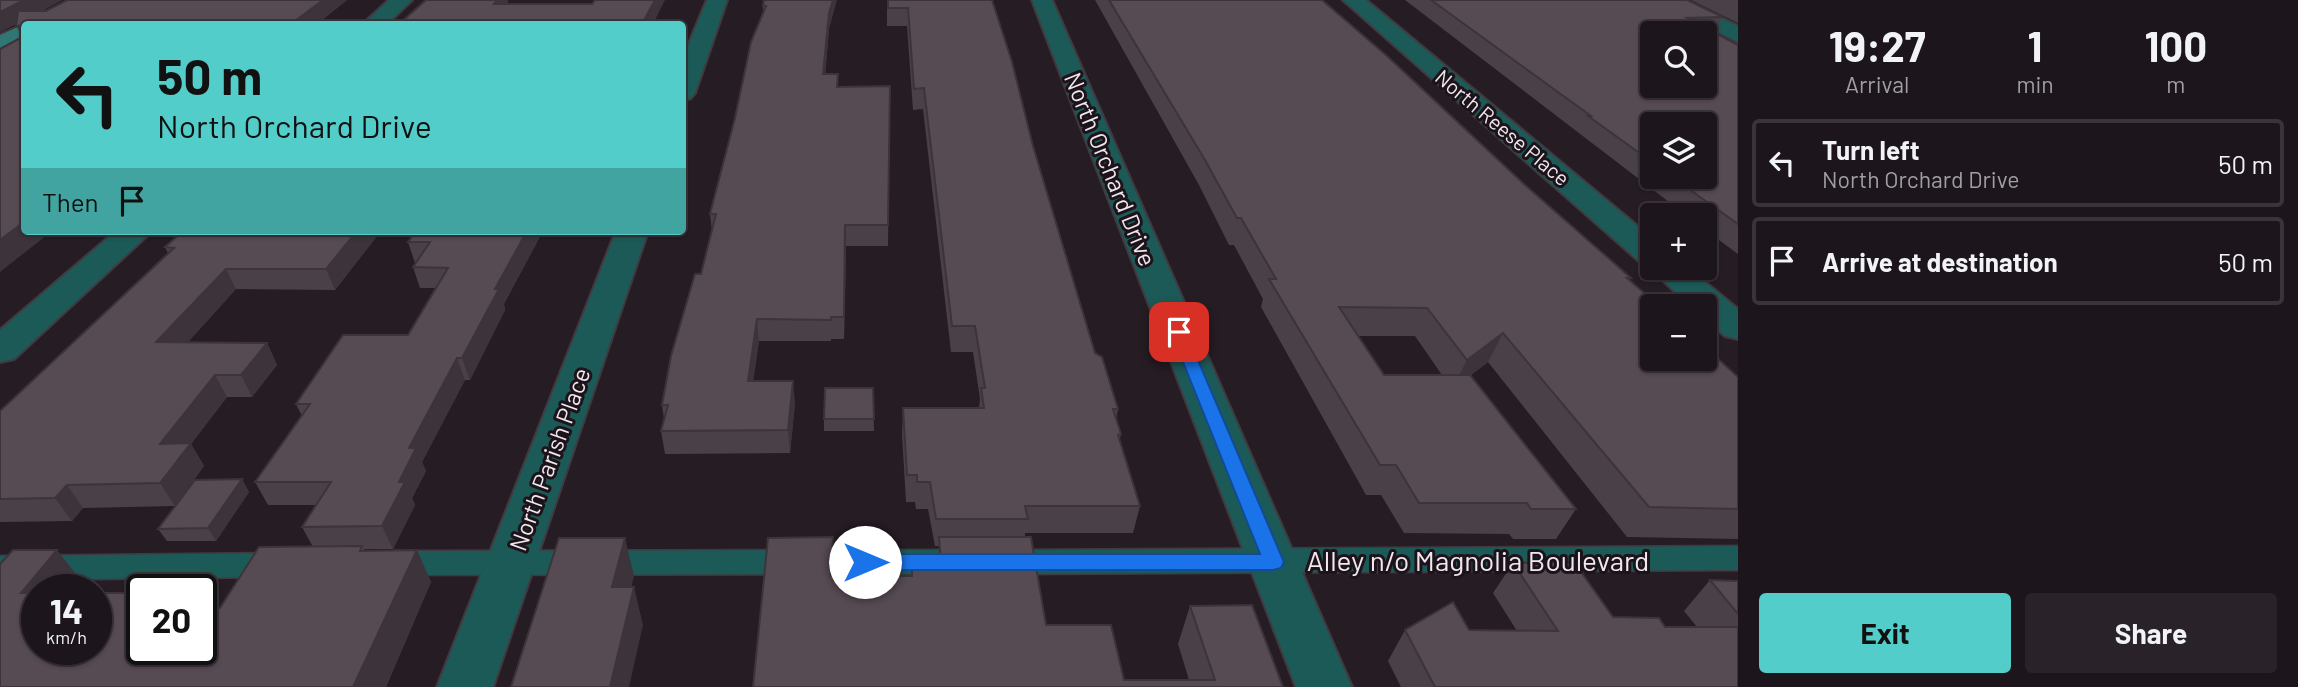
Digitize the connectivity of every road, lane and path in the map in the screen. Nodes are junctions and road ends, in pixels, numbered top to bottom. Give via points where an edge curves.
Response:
1 (402, 0) edge
2 (717, 0) edge
3 (1042, 0) edge
4 (1353, 0) edge
5 (1669, 0) edge
6 (378, 21) edge
7 (21, 33) edge
8 (1738, 35) edge
9 (0, 44) edge
10 (686, 82) edge
11 (131, 235) edge
12 (631, 235) edge
13 (1640, 245) edge
14 (1681, 280) edge
15 (1738, 328) edge
16 (0, 350) edge
17 (1738, 558) edge
18 (512, 562) junction
19 (1273, 562) junction
20 (304, 564) edge
21 (373, 564) edge
22 (0, 568) edge
23 (465, 687) edge
24 (1324, 687) edge

1 - 6 street
2 - 10 street
3 - 19 street, North Orchard Drive
4 - 13 street, North Reese Place
5 - 8 street
7 - 9 street
11 - 16 street
12 - 18 street, North Parish Place
14 - 15 street
17 - 19 lane, Alley n/o Magnolia Boulevard
18 - 19 lane, Alley n/o Magnolia Boulevard
18 - 21 lane, Alley n/o Magnolia Boulevard
18 - 23 street, North Parish Place
19 - 24 street, North Orchard Drive
20 - 22 lane

